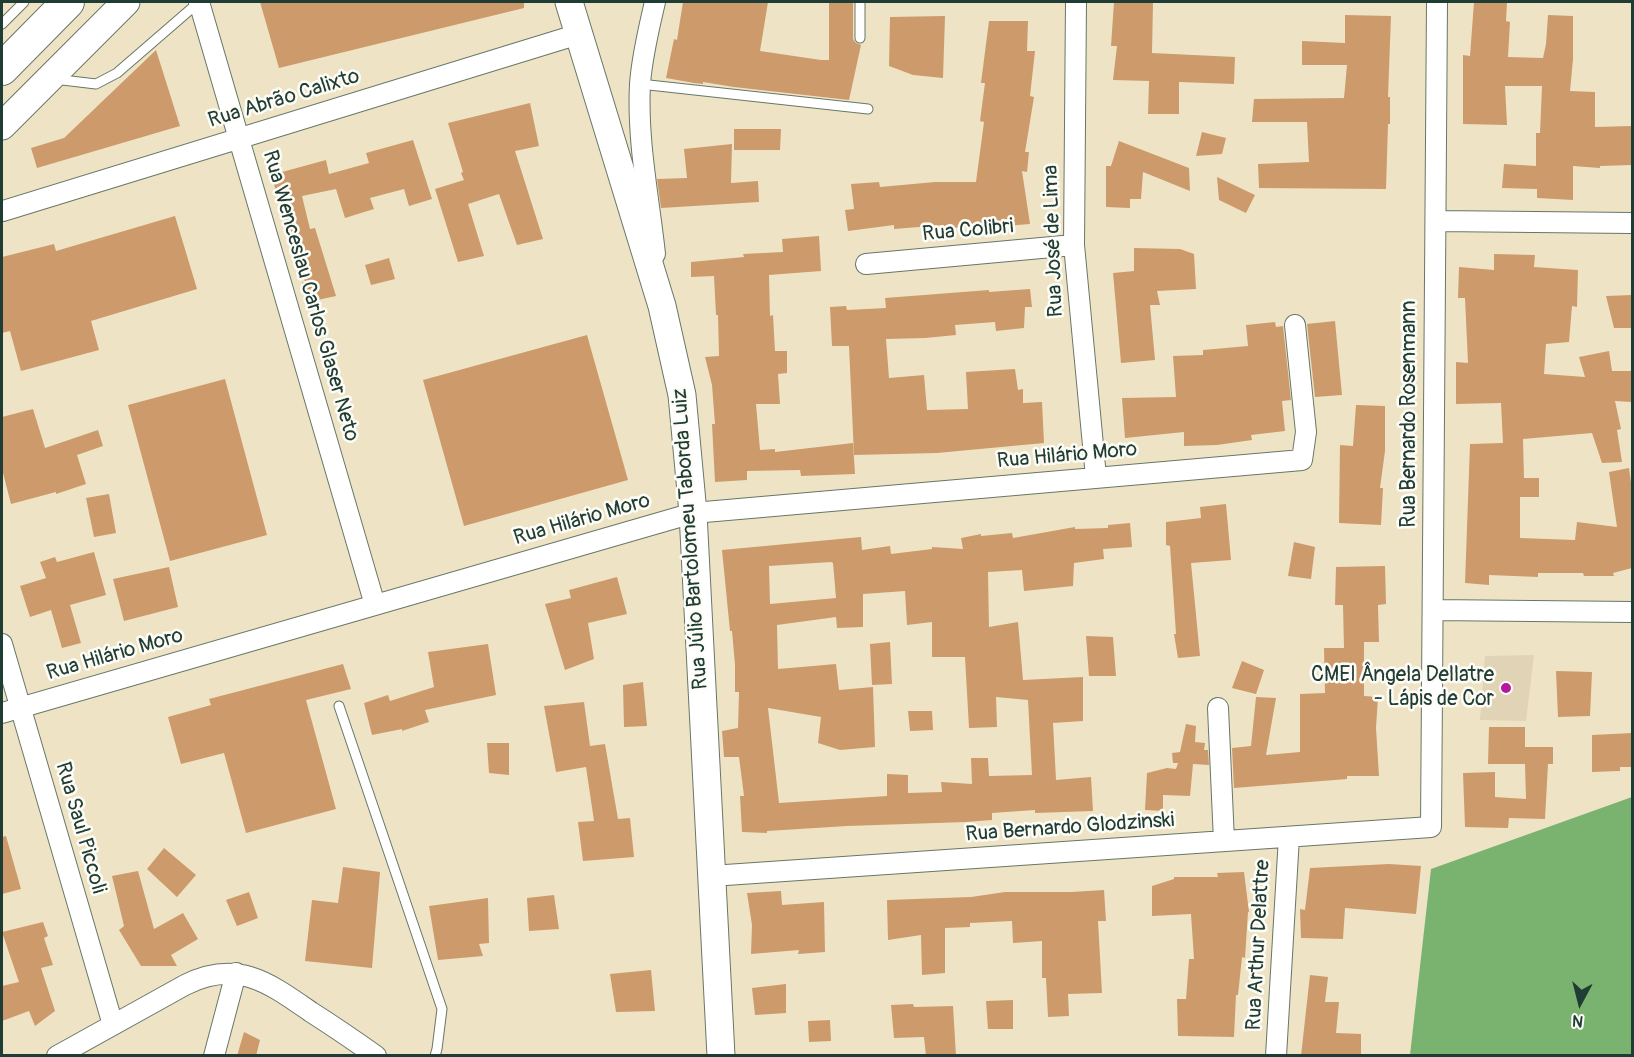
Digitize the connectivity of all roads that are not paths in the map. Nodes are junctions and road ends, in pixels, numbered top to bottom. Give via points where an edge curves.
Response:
1 (24, 2) edge
2 (68, 2) edge
3 (126, 2) edge
4 (199, 2) edge
5 (570, 2) edge
6 (655, 2) edge
7 (860, 2) edge
8 (1076, 2) edge
9 (1437, 2) edge
10 (2, 24) edge
11 (579, 34) junction
12 (860, 38) dead end
13 (2, 69) edge
14 (49, 78) junction
15 (640, 84) junction
16 (868, 109) dead end
17 (2, 126) edge
18 (238, 138) junction
19 (3, 211) edge
20 (1436, 221) junction
21 (1632, 223) edge
22 (1074, 245) junction
23 (867, 264) dead end
24 (662, 306) junction
25 (1295, 325) dead end
26 (1096, 477) junction
27 (693, 513) junction
28 (375, 605) junction
29 (1433, 610) junction
30 (1632, 612) edge
31 (2, 644) edge
32 (339, 706) dead end
33 (1218, 708) dead end
34 (11, 710) edge
35 (1431, 827) joint
36 (1289, 837) junction
37 (1224, 841) junction
38 (711, 876) junction
39 (236, 974) junction
40 (113, 1025) junction
41 (57, 1056) edge
42 (214, 1056) edge
43 (376, 1056) edge
44 (435, 1056) edge
45 (721, 1056) edge
46 (1276, 1056) edge

1 - 10 lane
2 - 13 highway
3 - 14 main road
4 - 14 lane via 117,73 96,84
4 - 18 street, Rua Wenceslau Carlos Glaser Neto
5 - 11 main road, Rua Júlio Bartolomeu Taborda Luiz
6 - 15 street
7 - 12 lane
8 - 22 street, Rua José de Lima
9 - 20 street, Rua Bernardo Rosenmann
11 - 18 street, Rua Abrão Calixto
11 - 24 main road, Rua Júlio Bartolomeu Taborda Luiz
14 - 17 main road
15 - 16 lane
15 - 24 street via 642,145
18 - 19 street, Rua Abrão Calixto
18 - 28 street, Rua Wenceslau Carlos Glaser Neto
20 - 21 street
20 - 29 street, Rua Bernardo Rosenmann
22 - 23 street, Rua Colibri
22 - 26 street, Rua José de Lima
24 - 27 main road, Rua Júlio Bartolomeu Taborda Luiz via 682,395
25 - 26 street, Rua Hilário Moro via 1306,432 1302,460
26 - 27 street, Rua Hilário Moro
27 - 28 street, Rua Hilário Moro
27 - 38 main road, Rua Júlio Bartolomeu Taborda Luiz
28 - 34 street, Rua Hilário Moro
29 - 30 street
29 - 35 street, Rua Bernardo Rosenmann
31 - 34 street, Rua Saul Piccoli
32 - 44 lane via 442,1009
33 - 37 street
34 - 40 street, Rua Saul Piccoli
35 - 36 street, Rua Bernardo Glodzinski
36 - 37 street, Rua Bernardo Glodzinski
36 - 46 street, Rua Arthur Delattre
37 - 38 street, Rua Bernardo Glodzinski
38 - 45 main road, Rua Júlio Bartolomeu Taborda Luiz
39 - 40 street via 198,979
39 - 42 street
39 - 43 street via 266,982
40 - 41 street

